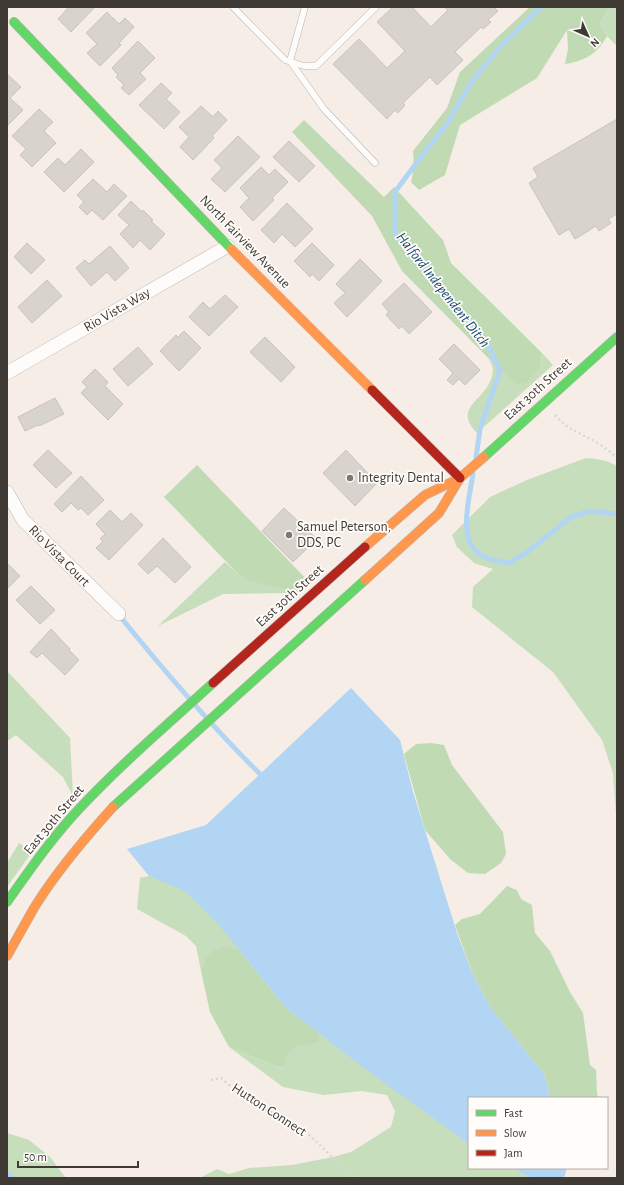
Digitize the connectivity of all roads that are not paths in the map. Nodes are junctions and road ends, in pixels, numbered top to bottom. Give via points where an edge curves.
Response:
1 (233, 7) edge
2 (305, 7) edge
3 (376, 7) edge
4 (14, 22) dead end
5 (290, 61) junction
6 (375, 163) dead end
7 (228, 246) junction
8 (617, 337) edge
9 (7, 374) edge
10 (460, 478) junction
11 (7, 492) edge
12 (118, 614) dead end
13 (7, 902) edge
14 (11, 946) edge
15 (7, 956) edge

1 - 5 lane via 285,60
2 - 5 lane
3 - 5 lane via 316,66 304,66
4 - 7 main road, North Fairview Avenue
5 - 6 lane via 324,109
7 - 9 street, Rio Vista Way
7 - 10 main road, North Fairview Avenue
8 - 10 main road, East 30th Street
10 - 13 main road, East 30th Street via 425,495 124,763 77,812 36,861
10 - 14 main road via 439,513 113,807 64,866
11 - 12 street, Rio Vista Court via 23,520
14 - 15 main road

